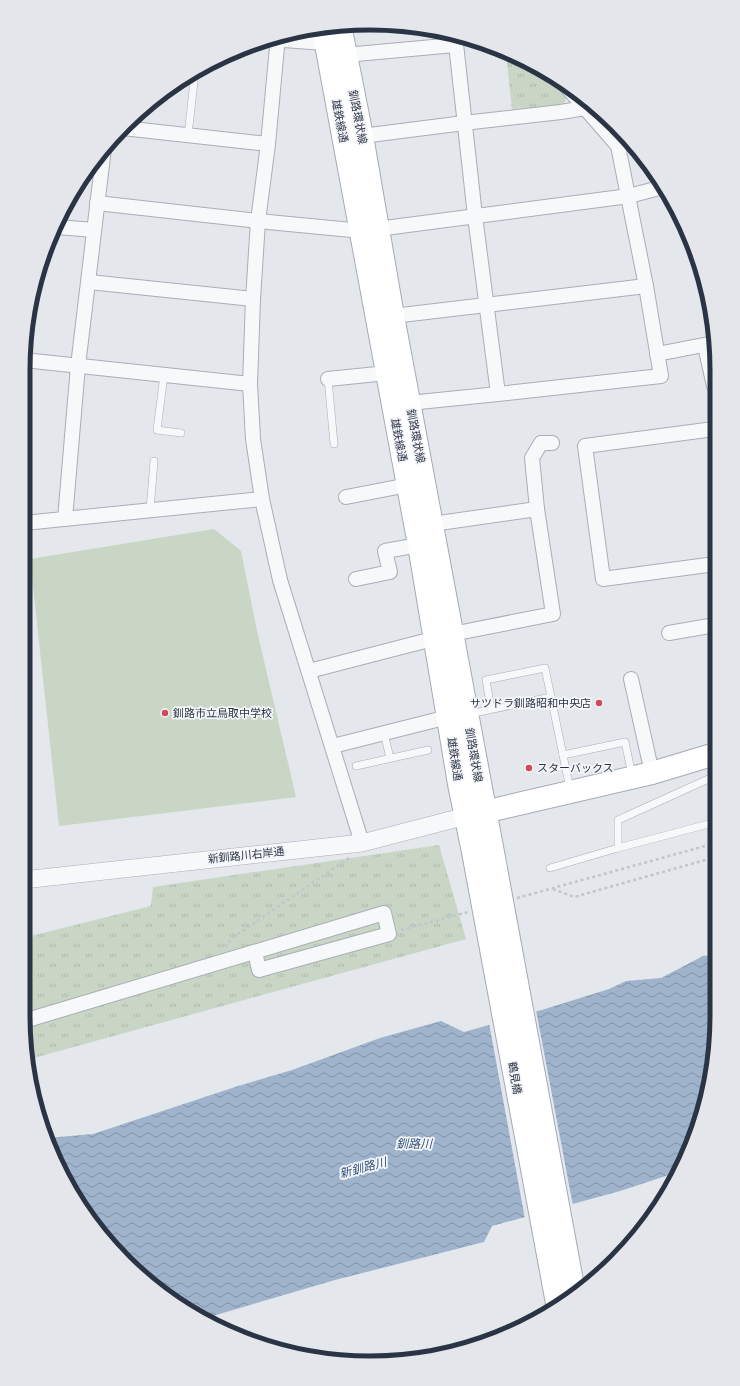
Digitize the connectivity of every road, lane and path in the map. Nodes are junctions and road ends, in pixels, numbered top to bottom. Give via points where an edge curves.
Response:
1 (341, 32) edge
2 (324, 36) edge
3 (305, 37) edge
4 (451, 40) edge
5 (455, 41) edge
6 (275, 44) edge
7 (345, 55) junction
8 (194, 79) edge
9 (581, 103) edge
10 (585, 108) junction
11 (464, 123) junction
12 (131, 129) edge
13 (188, 135) junction
14 (362, 136) junction
15 (268, 144) junction
16 (102, 160) edge
17 (657, 188) edge
18 (629, 196) junction
19 (97, 203) junction
20 (475, 216) junction
21 (258, 221) junction
22 (62, 227) edge
23 (94, 230) junction
24 (370, 230) junction
25 (89, 282) junction
26 (646, 286) junction
27 (253, 299) junction
28 (487, 305) junction
29 (393, 316) junction
30 (709, 344) edge
31 (657, 354) junction
32 (30, 361) edge
33 (78, 366) junction
34 (387, 373) junction
35 (164, 375) junction
36 (328, 379) joint
37 (250, 384) junction
38 (498, 394) junction
39 (409, 404) junction
40 (710, 430) edge
41 (181, 433) dead end
42 (552, 443) dead end
43 (334, 444) dead end
44 (154, 461) dead end
45 (408, 485) junction
46 (346, 497) dead end
47 (262, 499) junction
48 (150, 510) junction
49 (537, 510) junction
50 (65, 519) junction
51 (30, 522) edge
52 (432, 524) junction
53 (419, 545) junction
54 (710, 565) edge
55 (356, 579) dead end
56 (710, 626) edge
57 (669, 634) dead end
58 (444, 636) junction
59 (309, 671) junction
60 (631, 679) dead end
61 (551, 698) junction
62 (491, 709) junction
63 (479, 712) dead end
64 (448, 717) junction
65 (384, 733) junction
66 (333, 746) junction
67 (428, 750) dead end
68 (563, 755) junction
69 (710, 755) edge
70 (390, 758) junction
71 (356, 766) dead end
72 (642, 775) junction
73 (710, 779) edge
74 (570, 791) junction
75 (476, 814) junction
76 (710, 824) edge
77 (362, 843) junction
78 (710, 846) edge
79 (618, 848) junction
80 (483, 850) junction
81 (710, 859) edge
82 (550, 868) dead end
83 (30, 879) edge
84 (553, 888) junction
85 (516, 899) dead end
86 (471, 911) dead end
87 (389, 934) junction
88 (255, 952) junction
89 (211, 965) junction
90 (30, 1019) edge
91 (573, 1289) edge
92 (557, 1300) edge

1 - 7 main road, 釧路環状線
2 - 3 street
2 - 24 main road, 雄鉄線通
4 - 7 street
5 - 11 street
6 - 15 street
7 - 14 main road, 釧路環状線
8 - 13 lane
9 - 10 street
10 - 11 street
10 - 18 street via 618,146
11 - 14 street
11 - 20 street
12 - 13 street
13 - 15 street
14 - 24 main road, 釧路環状線
15 - 21 street
16 - 19 street
17 - 18 street
18 - 20 street
18 - 26 street
19 - 21 street
19 - 23 street
20 - 24 street
20 - 28 street
21 - 24 street
21 - 27 street
22 - 23 street
23 - 25 street
24 - 29 main road, 釧路環状線
24 - 34 main road, 雄鉄線通
25 - 27 street
25 - 33 street
26 - 28 street
26 - 31 street
27 - 37 street
28 - 29 street
28 - 38 street
29 - 39 main road, 釧路環状線
30 - 31 street
31 - 38 street via 661,376
32 - 33 street
33 - 35 street
33 - 50 street
34 - 36 street
34 - 45 main road, 雄鉄線通
35 - 37 street
35 - 41 lane via 157,430
36 - 43 lane
37 - 47 street via 253,439
38 - 39 street
39 - 52 main road, 釧路環状線
40 - 54 street via 586,446 603,579
42 - 49 street via 541,444 532,458
44 - 48 lane
45 - 46 street
45 - 53 main road, 雄鉄線通
47 - 48 street
47 - 59 street via 280,580
48 - 50 street
49 - 52 street
49 - 58 street via 553,614
50 - 51 street
52 - 58 main road, 釧路環状線
53 - 55 street via 385,551 390,572
53 - 58 main road, 雄鉄線通
56 - 57 street
58 - 59 street
58 - 64 main road, 雄鉄線通
58 - 75 main road, 釧路環状線
59 - 66 street
60 - 72 street
61 - 62 lane
61 - 62 lane via 546,668 486,680
61 - 68 lane
62 - 63 lane
64 - 65 street
64 - 75 main road, 雄鉄線通 via 459,784
65 - 66 street
65 - 70 lane
66 - 77 street
67 - 70 lane
68 - 72 lane via 625,742
68 - 74 lane
69 - 72 main road
70 - 71 lane
72 - 74 main road
73 - 79 lane via 618,820
74 - 75 main road
75 - 77 street, 新釧路川右岸通
75 - 80 main road, 雄鉄線通
76 - 79 lane
77 - 83 street, 新釧路川右岸通
77 - 89 path via 347,861 232,938
78 - 84 path
79 - 82 lane
80 - 91 main road, 鶴見橋, bridge
80 - 92 main road, 鶴見橋, bridge
81 - 84 path via 574,897
84 - 85 path
86 - 87 path
87 - 88 street via 259,970
87 - 88 street via 384,913
88 - 89 street
89 - 90 street

